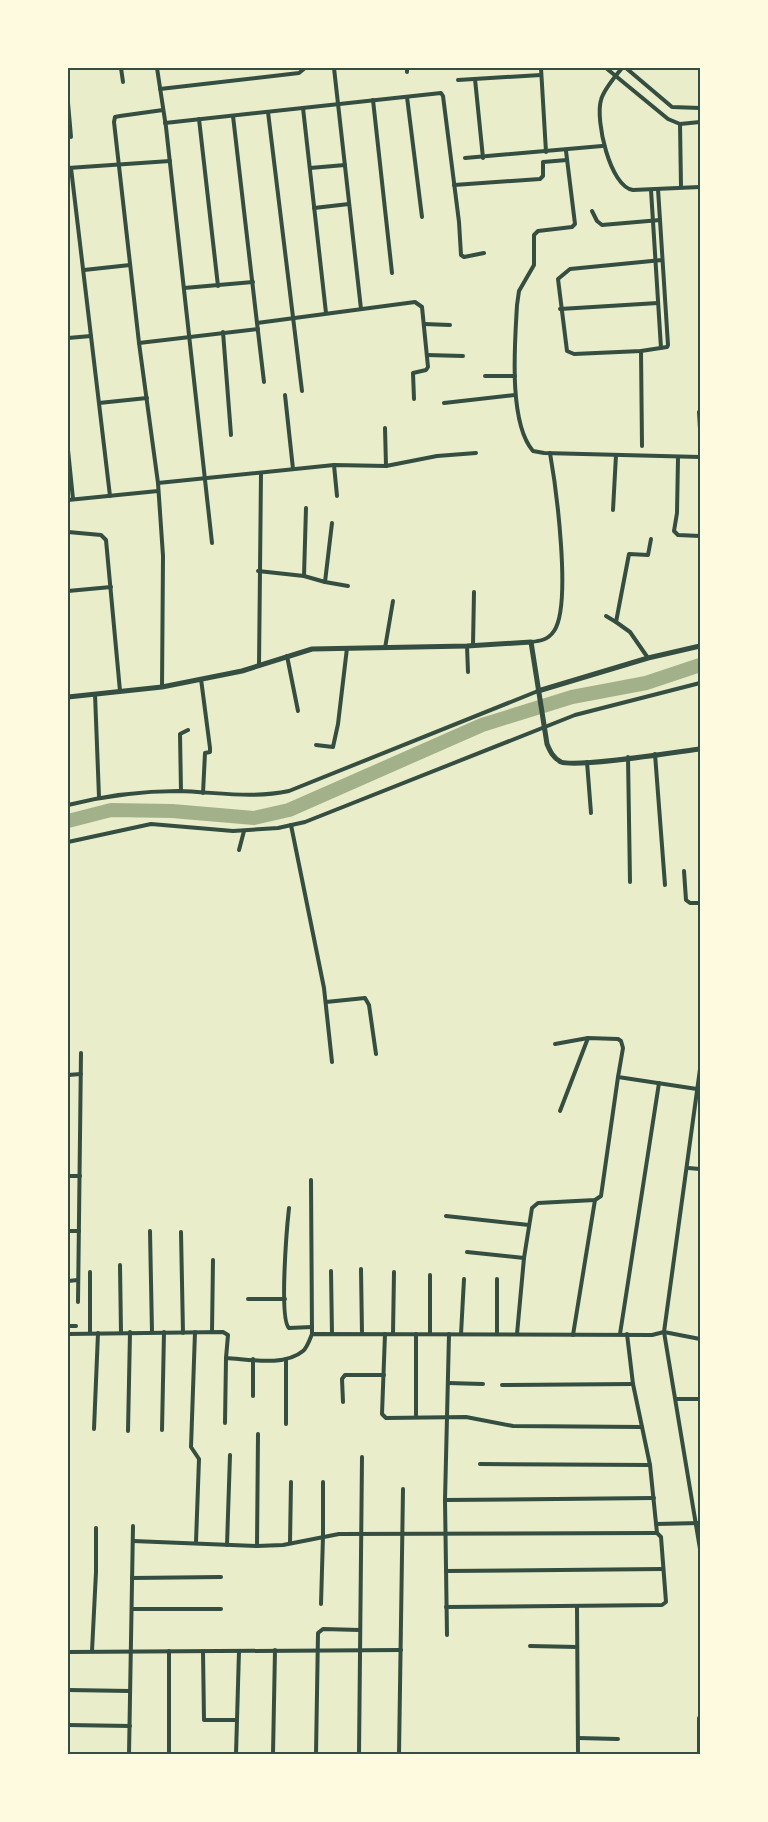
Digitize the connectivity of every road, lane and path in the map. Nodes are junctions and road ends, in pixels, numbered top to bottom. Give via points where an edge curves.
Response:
1 (121, 68) edge
2 (157, 68) edge
3 (305, 68) edge
4 (334, 68) edge
5 (541, 68) edge
6 (606, 68) edge
7 (624, 68) edge
8 (541, 74) junction
9 (616, 76) junction
10 (475, 79) junction
11 (458, 80) dead end
12 (122, 82) dead end
13 (160, 89) junction
14 (407, 96) junction
15 (373, 100) junction
16 (68, 103) edge
17 (338, 104) junction
18 (303, 108) junction
19 (700, 108) edge
20 (163, 110) junction
21 (268, 112) junction
22 (233, 116) junction
23 (199, 119) junction
24 (700, 122) edge
25 (165, 123) junction
26 (680, 124) junction
27 (71, 138) dead end
28 (602, 146) junction
29 (566, 151) junction
30 (546, 152) junction
31 (465, 158) dead end
32 (483, 158) junction
33 (567, 160) junction
34 (170, 161) junction
35 (119, 165) junction
36 (344, 165) junction
37 (69, 168) edge
38 (310, 168) junction
39 (454, 185) junction
40 (681, 187) junction
41 (700, 187) edge
42 (658, 189) junction
43 (651, 190) junction
44 (349, 204) junction
45 (314, 208) junction
46 (592, 211) dead end
47 (422, 216) dead end
48 (652, 220) junction
49 (660, 220) junction
50 (484, 253) dead end
51 (655, 260) junction
52 (662, 260) junction
53 (130, 265) junction
54 (84, 270) junction
55 (392, 273) dead end
56 (252, 282) junction
57 (218, 286) junction
58 (184, 288) junction
59 (665, 303) junction
60 (658, 304) junction
61 (361, 309) junction
62 (560, 309) junction
63 (326, 313) junction
64 (293, 318) junction
65 (257, 323) junction
66 (424, 324) junction
67 (450, 325) dead end
68 (258, 329) junction
69 (223, 332) junction
70 (91, 336) junction
71 (189, 337) junction
72 (68, 338) edge
73 (139, 343) junction
74 (661, 348) junction
75 (641, 351) junction
76 (427, 355) junction
77 (463, 356) dead end
78 (485, 376) dead end
79 (515, 376) junction
80 (264, 382) dead end
81 (302, 391) dead end
82 (515, 395) junction
83 (285, 396) dead end
84 (147, 398) junction
85 (414, 400) dead end
86 (98, 403) junction
87 (444, 403) dead end
88 (699, 412) dead end
89 (385, 428) dead end
90 (700, 429) edge
91 (230, 435) dead end
92 (642, 446) dead end
93 (68, 450) edge
94 (476, 453) dead end
95 (550, 453) junction
96 (616, 455) junction
97 (700, 457) edge
98 (678, 458) junction
99 (334, 465) junction
100 (386, 466) junction
101 (293, 470) junction
102 (261, 473) junction
103 (205, 480) junction
104 (158, 483) junction
105 (158, 491) junction
106 (110, 496) junction
107 (337, 496) dead end
108 (73, 499) junction
109 (68, 500) edge
110 (306, 508) dead end
111 (613, 510) dead end
112 (332, 523) dead end
113 (68, 532) edge
114 (700, 536) edge
115 (650, 539) dead end
116 (212, 543) dead end
117 (258, 571) junction
118 (304, 576) junction
119 (326, 582) junction
120 (348, 586) dead end
121 (111, 587) junction
122 (68, 591) edge
123 (474, 592) dead end
124 (393, 601) dead end
125 (606, 616) dead end
126 (616, 622) junction
127 (531, 642) junction
128 (467, 646) junction
129 (473, 646) junction
130 (700, 646) edge
131 (347, 648) junction
132 (385, 648) junction
133 (287, 656) junction
134 (648, 658) junction
135 (259, 666) junction
136 (468, 672) dead end
137 (201, 679) junction
138 (700, 683) edge
139 (162, 687) junction
140 (120, 691) junction
141 (538, 691) junction
142 (68, 692) edge
143 (95, 694) junction
144 (68, 696) edge
145 (298, 711) dead end
146 (544, 726) junction
147 (188, 730) dead end
148 (316, 745) dead end
149 (700, 749) edge
150 (655, 754) junction
151 (628, 757) junction
152 (587, 762) junction
153 (181, 791) junction
154 (203, 793) junction
155 (98, 797) junction
156 (68, 805) edge
157 (591, 813) dead end
158 (291, 825) junction
159 (244, 831) junction
160 (68, 842) edge
161 (239, 850) dead end
162 (684, 871) dead end
163 (630, 882) dead end
164 (665, 885) dead end
165 (700, 903) edge
166 (326, 1002) junction
167 (588, 1038) junction
168 (555, 1044) dead end
169 (82, 1053) dead end
170 (376, 1054) dead end
171 (332, 1062) dead end
172 (700, 1069) edge
173 (81, 1074) junction
174 (68, 1075) edge
175 (618, 1077) junction
176 (659, 1083) junction
177 (698, 1089) junction
178 (560, 1111) dead end
179 (688, 1168) junction
180 (700, 1168) edge
181 (68, 1176) edge
182 (80, 1176) junction
183 (311, 1180) dead end
184 (595, 1200) junction
185 (289, 1208) dead end
186 (446, 1216) dead end
187 (529, 1225) junction
188 (79, 1231) junction
189 (150, 1231) dead end
190 (68, 1232) edge
191 (181, 1232) dead end
192 (467, 1252) dead end
193 (524, 1258) junction
194 (213, 1260) dead end
195 (120, 1265) dead end
196 (361, 1269) dead end
197 (331, 1271) dead end
198 (90, 1272) dead end
199 (394, 1272) dead end
200 (430, 1275) dead end
201 (464, 1279) dead end
202 (497, 1279) dead end
203 (78, 1280) junction
204 (68, 1281) edge
205 (248, 1299) dead end
206 (285, 1299) junction
207 (78, 1302) dead end
208 (68, 1326) edge
209 (76, 1326) dead end
210 (312, 1327) junction
211 (90, 1332) junction
212 (130, 1332) junction
213 (152, 1332) junction
214 (164, 1332) junction
215 (195, 1332) junction
216 (212, 1332) junction
217 (664, 1332) junction
218 (98, 1333) junction
219 (121, 1333) junction
220 (183, 1333) junction
221 (68, 1334) edge
222 (312, 1334) junction
223 (332, 1334) junction
224 (362, 1334) junction
225 (385, 1334) junction
226 (393, 1334) junction
227 (416, 1334) junction
228 (430, 1334) junction
229 (449, 1334) junction
230 (461, 1334) junction
231 (497, 1334) junction
232 (517, 1334) junction
233 (620, 1334) junction
234 (626, 1334) junction
235 (572, 1335) junction
236 (700, 1339) edge
237 (226, 1358) junction
238 (253, 1359) junction
239 (286, 1359) junction
240 (384, 1376) junction
241 (448, 1383) junction
242 (483, 1384) dead end
243 (633, 1384) junction
244 (502, 1385) dead end
245 (253, 1396) dead end
246 (676, 1399) junction
247 (700, 1399) edge
248 (343, 1402) dead end
249 (416, 1417) junction
250 (448, 1418) junction
251 (224, 1423) dead end
252 (286, 1424) dead end
253 (640, 1427) junction
254 (94, 1429) dead end
255 (162, 1430) dead end
256 (128, 1431) dead end
257 (258, 1434) dead end
258 (230, 1455) dead end
259 (362, 1457) dead end
260 (480, 1464) dead end
261 (650, 1465) junction
262 (291, 1482) dead end
263 (322, 1482) dead end
264 (403, 1489) dead end
265 (654, 1498) junction
266 (445, 1500) junction
267 (699, 1523) edge
268 (656, 1524) junction
269 (132, 1526) dead end
270 (96, 1528) dead end
271 (657, 1533) junction
272 (361, 1534) junction
273 (404, 1534) junction
274 (446, 1534) junction
275 (324, 1536) junction
276 (133, 1541) junction
277 (196, 1542) junction
278 (290, 1543) junction
279 (227, 1545) junction
280 (258, 1546) junction
281 (700, 1549) edge
282 (663, 1568) junction
283 (446, 1571) junction
284 (221, 1577) dead end
285 (132, 1578) junction
286 (320, 1604) dead end
287 (446, 1607) junction
288 (577, 1607) junction
289 (132, 1609) junction
290 (221, 1609) dead end
291 (360, 1630) junction
292 (447, 1635) dead end
293 (530, 1646) dead end
294 (577, 1647) junction
295 (239, 1650) junction
296 (275, 1650) junction
297 (316, 1650) junction
298 (360, 1650) junction
299 (401, 1650) junction
300 (92, 1651) junction
301 (132, 1651) junction
302 (169, 1651) junction
303 (203, 1651) junction
304 (68, 1652) edge
305 (68, 1690) edge
306 (130, 1691) junction
307 (699, 1718) dead end
308 (237, 1720) junction
309 (68, 1725) edge
310 (130, 1726) junction
311 (578, 1738) junction
312 (618, 1739) dead end
313 (700, 1747) edge
314 (129, 1754) edge
315 (169, 1754) edge
316 (236, 1754) edge
317 (273, 1754) edge
318 (316, 1754) edge
319 (359, 1754) edge
320 (399, 1754) edge
321 (578, 1754) edge
322 (699, 1754) edge

1 - 12 street
2 - 13 street
3 - 13 street via 299,73
4 - 17 street
5 - 8 street
6 - 9 street
7 - 9 street
7 - 19 street via 672,106
8 - 10 street
8 - 30 street
9 - 26 street via 663,116
9 - 28 street via 601,99
10 - 11 street
10 - 32 street
13 - 20 street
14 - 15 street
14 - 39 street via 443,95
14 - 47 street
15 - 17 street
15 - 55 street
16 - 27 street
17 - 18 street
17 - 36 street
18 - 21 street
18 - 38 street
20 - 25 street
20 - 35 street via 115,118
21 - 22 street
21 - 64 street
22 - 23 street
22 - 56 street
23 - 25 street
23 - 57 street
24 - 26 street
25 - 34 street
26 - 40 street
28 - 29 street
28 - 43 street via 625,188
29 - 30 street
29 - 33 street
30 - 32 street
31 - 32 street
33 - 39 street via 543,162 540,179
33 - 79 street via 576,224 534,235 534,265 519,291 517,305
34 - 35 street
34 - 58 street
35 - 37 street
35 - 53 street
36 - 38 street
36 - 44 street
37 - 54 street
38 - 45 street
39 - 50 street via 461,255
40 - 41 street
40 - 42 street
42 - 43 street
42 - 49 street
43 - 48 street
44 - 45 street
44 - 61 street
45 - 63 street
46 - 48 street via 602,225
48 - 49 street
48 - 51 street
49 - 52 street
51 - 52 street
51 - 60 street
51 - 62 street via 564,272 558,279
52 - 59 street
53 - 54 street
53 - 73 street
54 - 70 street
56 - 57 street
56 - 65 street
57 - 58 street
58 - 71 street
59 - 60 street
59 - 74 street via 668,345
60 - 62 street
60 - 74 street
61 - 63 street
61 - 66 street via 418,303 422,307
62 - 75 street via 568,353
63 - 64 street
64 - 65 street
64 - 81 street
65 - 68 street
66 - 67 street
66 - 76 street
68 - 69 street
68 - 80 street
69 - 71 street
69 - 91 street
70 - 72 street
70 - 86 street
71 - 73 street
71 - 103 street
73 - 84 street
74 - 75 street
75 - 92 street
76 - 77 street
76 - 85 street via 427,370 412,375
78 - 79 street
79 - 82 street
82 - 87 street
82 - 95 street via 530,447 538,453
83 - 101 street
84 - 86 street
84 - 104 street
86 - 106 street
88 - 90 street
89 - 100 street
93 - 108 street
94 - 100 street via 437,456
95 - 96 street
95 - 127 street via 561,554 562,607 558,624 550,636
96 - 98 street
96 - 111 street
97 - 98 street
98 - 114 street via 674,531 678,535
99 - 100 street
99 - 101 street
99 - 107 street
101 - 102 street
102 - 103 street
102 - 117 street
103 - 104 street
103 - 116 street
104 - 105 street
105 - 106 street
105 - 139 street via 163,556
106 - 108 street
108 - 109 street
110 - 118 street
112 - 119 street
113 - 121 street via 101,535 106,540
115 - 126 street via 648,555 629,554
117 - 118 street
117 - 135 street
118 - 119 street
119 - 120 street
121 - 122 street
121 - 140 street
123 - 129 street
124 - 132 street
125 - 126 street
126 - 134 street via 630,632
127 - 129 street
127 - 141 street
128 - 129 street
128 - 132 street
128 - 136 street
130 - 134 street
131 - 132 street
131 - 133 street via 312,648
131 - 148 street via 333,747
133 - 135 street
133 - 145 street
134 - 141 street
135 - 137 street
137 - 139 street
137 - 154 street via 210,748 210,752 205,753
138 - 146 street via 609,705
139 - 140 street
140 - 143 street
141 - 146 street
141 - 154 street via 289,791 259,796
142 - 144 street
143 - 144 street
143 - 155 street
146 - 152 street via 550,750 558,760
146 - 158 street via 352,805
147 - 153 street via 180,734
149 - 150 street
150 - 151 street
150 - 164 street
151 - 152 street
151 - 163 street
152 - 157 street
153 - 154 street
153 - 155 street
155 - 156 street
158 - 159 street
158 - 166 street
159 - 160 street via 150,824
159 - 161 street
162 - 165 street via 686,900
166 - 170 street via 365,998 369,1005
166 - 171 street
167 - 168 street
167 - 175 street via 621,1041 623,1048
167 - 178 street
169 - 173 street
172 - 177 street
173 - 174 street
173 - 182 street
175 - 176 street
175 - 184 street via 603,1190
176 - 177 street
176 - 233 street
177 - 179 street
179 - 180 street
179 - 217 street
181 - 182 street
182 - 188 street
183 - 210 street
184 - 187 street via 538,1203 532,1208
184 - 235 street
185 - 206 street
186 - 187 street
187 - 193 street
188 - 190 street
188 - 203 street
189 - 213 street
191 - 220 street
192 - 193 street
193 - 232 street
194 - 216 street
195 - 219 street
196 - 224 street
197 - 223 street
198 - 211 street
199 - 226 street
200 - 228 street
201 - 230 street
202 - 231 street
203 - 204 street
203 - 207 street
205 - 206 street
206 - 210 street via 286,1326 293,1329
208 - 209 street
210 - 222 street
211 - 218 street
211 - 221 street
212 - 213 street
212 - 219 street
212 - 256 street
213 - 214 street
214 - 220 street
214 - 255 street
215 - 216 street
215 - 220 street
215 - 277 street via 191,1447 199,1459
216 - 237 street via 223,1332 228,1336
217 - 234 street
217 - 236 street
217 - 246 street
218 - 219 street
218 - 254 street
222 - 223 street
222 - 239 street via 303,1351
223 - 224 street
224 - 225 street
225 - 226 street
225 - 240 street
226 - 227 street
227 - 228 street
227 - 249 street
228 - 229 street
229 - 230 street
229 - 241 street
230 - 231 street
231 - 232 street
232 - 235 street
233 - 234 street
233 - 235 street
234 - 243 street
237 - 238 street
237 - 251 street
238 - 239 street
238 - 245 street
239 - 252 street
240 - 248 street via 345,1375 342,1379
240 - 249 street via 384,1417
241 - 242 street
241 - 250 street
243 - 244 street
243 - 253 street
246 - 247 street
246 - 267 street
249 - 250 street
250 - 253 street via 466,1416 512,1426
250 - 266 street
253 - 261 street
257 - 280 street
258 - 279 street
259 - 272 street
260 - 261 street
261 - 265 street
262 - 278 street
263 - 275 street
264 - 273 street
265 - 266 street
265 - 268 street
266 - 274 street
267 - 268 street
267 - 281 street
268 - 271 street
269 - 276 street
270 - 300 street
271 - 274 street
271 - 282 street via 661,1537
272 - 273 street
272 - 275 street
272 - 291 street
273 - 274 street
273 - 299 street
274 - 283 street
275 - 278 street
275 - 286 street
276 - 277 street
276 - 285 street
277 - 279 street
278 - 280 street
279 - 280 street
282 - 283 street
282 - 288 street via 664,1604
283 - 287 street
284 - 285 street
285 - 289 street
287 - 288 street
287 - 292 street
288 - 294 street
289 - 290 street
289 - 301 street
291 - 297 street via 323,1629 318,1633
291 - 298 street
293 - 294 street
294 - 311 street
295 - 296 street
295 - 303 street
295 - 308 street
296 - 297 street
296 - 317 street
297 - 298 street
297 - 318 street
298 - 299 street
298 - 319 street
299 - 320 street
300 - 301 street
300 - 304 street
301 - 302 street
301 - 306 street
302 - 303 street
302 - 315 street
303 - 308 street via 204,1720
305 - 306 street
306 - 310 street
307 - 313 street
308 - 316 street
309 - 310 street
310 - 314 street
311 - 312 street
311 - 321 street
313 - 322 street

